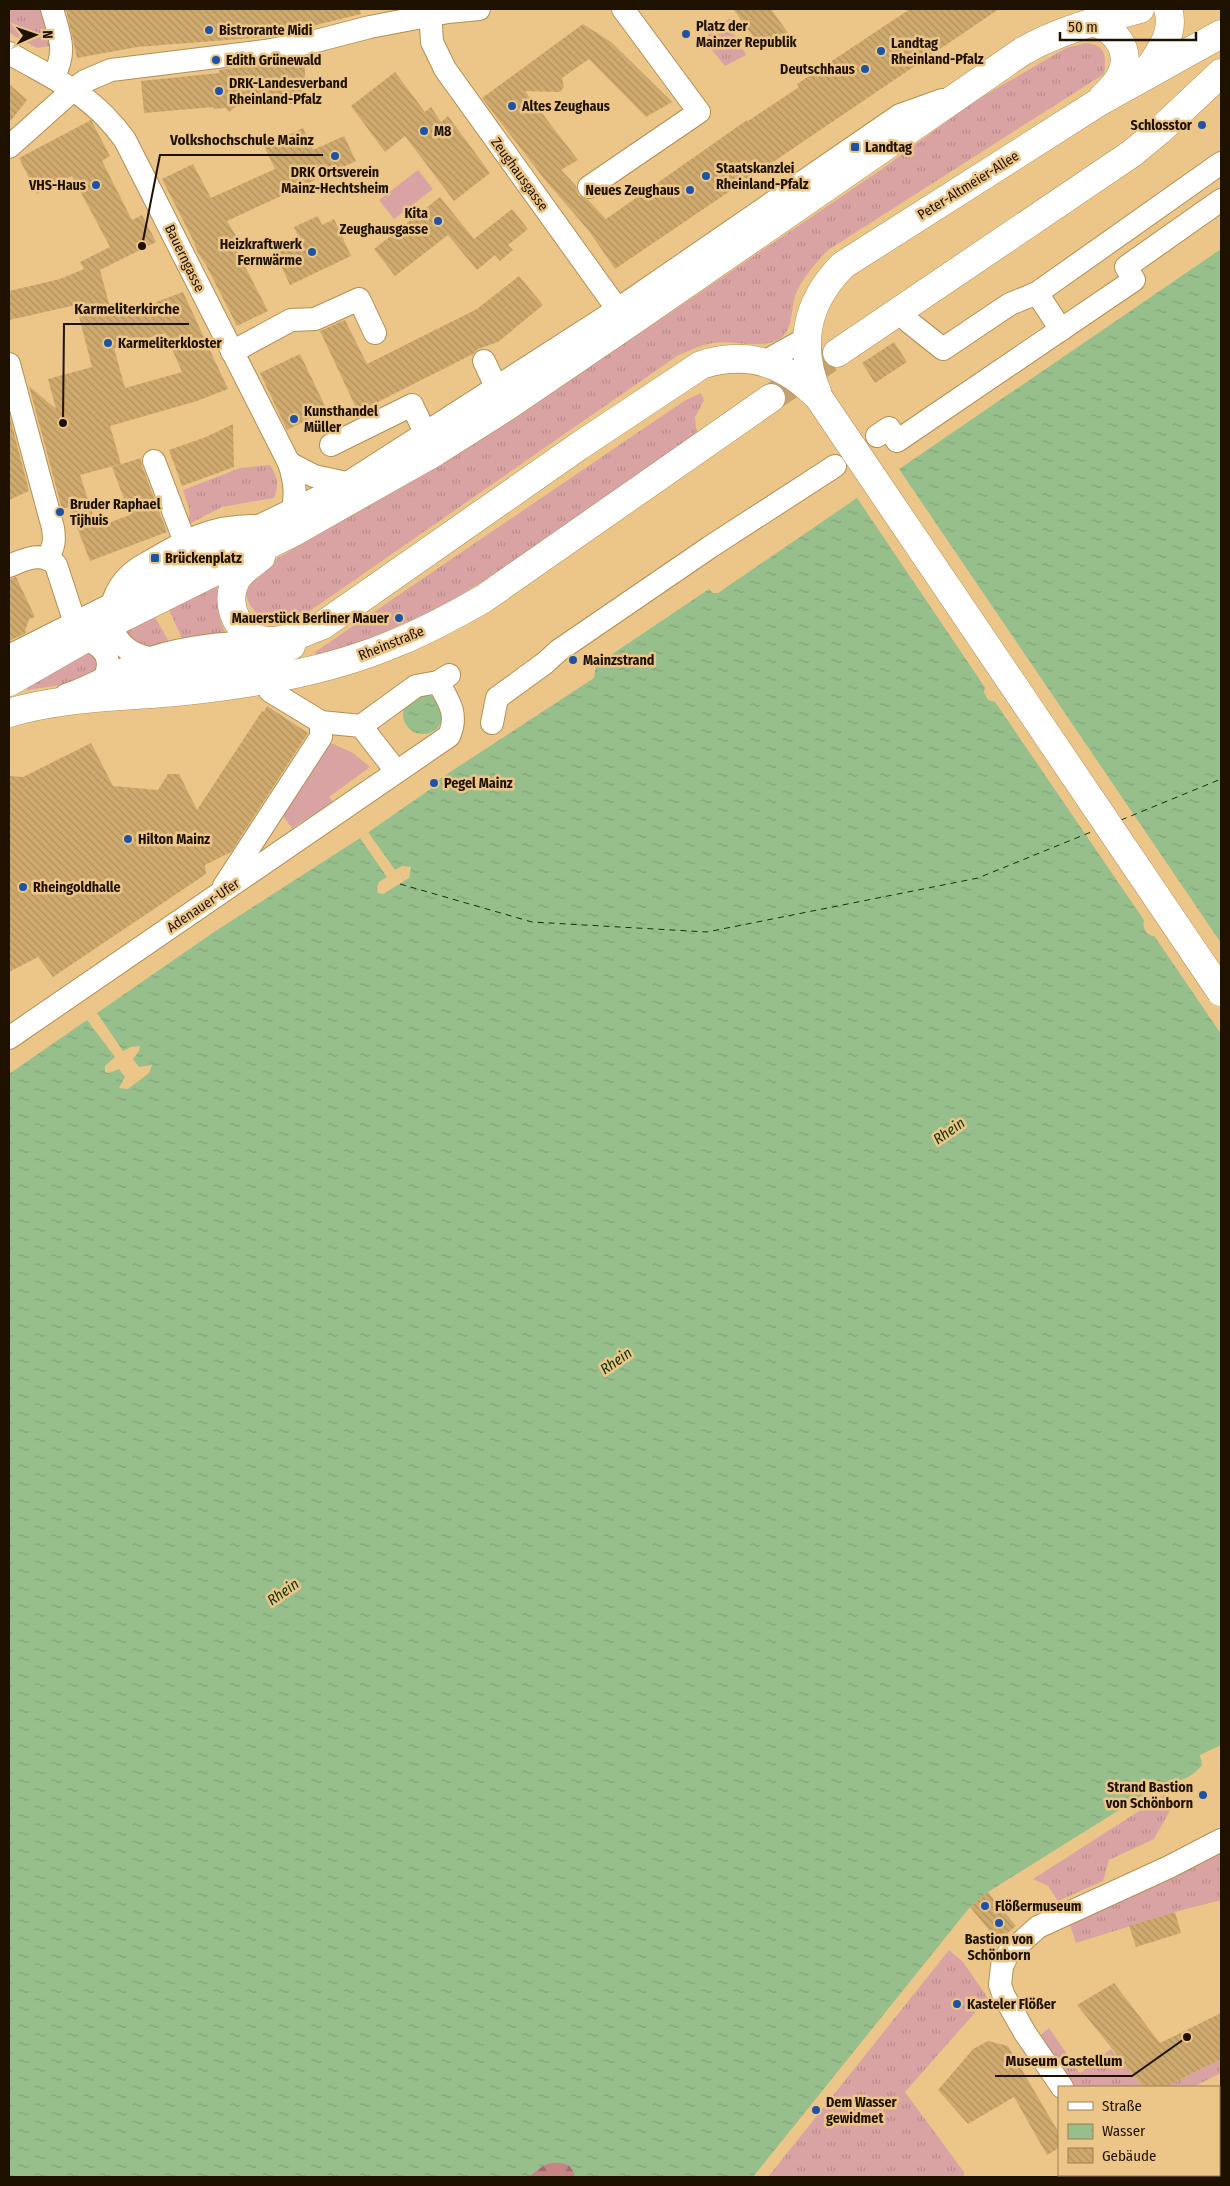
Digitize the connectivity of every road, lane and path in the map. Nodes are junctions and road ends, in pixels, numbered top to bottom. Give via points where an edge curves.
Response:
1 (52, 9) edge
2 (479, 9) edge
3 (623, 9) edge
4 (1168, 9) edge
5 (429, 12) edge
6 (1062, 15) edge
7 (1116, 16) edge
8 (365, 18) edge
9 (1221, 34) edge
10 (1039, 42) junction
11 (9, 53) edge
12 (1150, 68) junction
13 (1221, 73) edge
14 (53, 77) junction
15 (74, 89) junction
16 (1099, 102) junction
17 (9, 147) edge
18 (1221, 163) edge
19 (589, 188) dead end
20 (1221, 200) edge
21 (1036, 293) junction
22 (623, 317) junction
23 (909, 322) dead end
24 (1061, 330) junction
25 (375, 333) dead end
26 (807, 338) junction
27 (232, 352) junction
28 (837, 353) tunnel mouth
29 (484, 361) dead end
30 (764, 362) junction
31 (9, 364) edge
32 (501, 397) junction
33 (771, 398) tunnel mouth
34 (819, 398) junction
35 (877, 436) dead end
36 (430, 443) junction
37 (331, 445) dead end
38 (154, 461) dead end
39 (289, 463) junction
40 (835, 466) dead end
41 (346, 484) junction
42 (380, 484) junction
43 (281, 527) junction
44 (185, 542) junction
45 (47, 558) junction
46 (9, 566) edge
47 (111, 614) junction
48 (323, 625) junction
49 (79, 631) junction
50 (266, 641) junction
51 (9, 656) edge
52 (150, 658) junction
53 (9, 682) edge
54 (95, 690) junction
55 (270, 691) dead end
56 (15, 711) edge
57 (492, 724) dead end
58 (361, 726) junction
59 (321, 729) junction
60 (396, 771) junction
61 (219, 894) junction
62 (1221, 992) edge
63 (9, 1038) edge
64 (1221, 1840) edge
65 (1061, 2086) edge

1 - 14 street via 62,51 60,66
2 - 5 street
3 - 19 street via 699,112
4 - 12 main road via 1170,30
5 - 8 street
5 - 22 street, Zeughausgasse via 432,42 445,69
6 - 10 main road
7 - 10 main road
7 - 12 main road via 1132,17 1150,28 1156,40
7 - 16 main road via 1104,26 1113,32 1124,52 1125,63 1116,84
8 - 15 street via 308,43 111,70 85,80
9 - 12 main road, Peter-Altmeier-Allee
10 - 22 main road
11 - 14 street, Bauerngasse
12 - 16 main road, Peter-Altmeier-Allee
13 - 28 main road via 1160,131 1130,154
14 - 15 street, Bauerngasse
15 - 17 street
15 - 27 street, Bauerngasse via 113,124 125,140
16 - 26 main road, Peter-Altmeier-Allee via 843,265 821,292 809,322
18 - 21 street
20 - 24 street via 1126,268 1134,280
21 - 23 street via 1010,304 943,349
21 - 24 street
22 - 32 main road
24 - 35 street via 897,441 889,428
25 - 27 street via 359,298 315,319 291,320
26 - 30 street
26 - 34 main road, Peter-Altmeier-Allee via 809,370
27 - 39 street, Bauerngasse
29 - 32 street
30 - 34 main road, Rheinstraße via 797,378
30 - 48 main road, Rheinstraße via 742,358 719,359 678,378
31 - 45 street via 53,528 55,540
32 - 36 main road
33 - 54 main road, Rheinstraße via 483,599 398,642 338,663 262,681 186,691
34 - 62 main road, bridge
36 - 37 street via 412,405
36 - 41 street
36 - 42 main road
38 - 44 street
39 - 41 street via 314,476
39 - 43 street, Bauerngasse via 296,493
40 - 57 street via 710,546 640,608 558,651 497,698
41 - 42 street
41 - 43 street
42 - 43 main road
43 - 44 street via 214,529
43 - 47 main road
43 - 50 main road via 233,587 231,605 237,622 249,634
44 - 47 street via 128,576 119,586
45 - 46 street via 34,558
45 - 49 street via 58,570
47 - 49 main road
47 - 52 street, Rheinstraße via 117,637 127,650
48 - 50 main road, Rheinstraße via 286,639
48 - 54 main road via 294,645 272,654 157,672
49 - 51 street
49 - 53 main road
49 - 54 street via 106,654 108,666
50 - 52 street, Rheinstraße via 238,642
52 - 54 street, Rheinstraße
54 - 56 main road, Rheinstraße
55 - 59 street
58 - 59 street
58 - 60 street
58 - 60 street, Adenauer-Ufer via 416,686 444,678 453,710 453,727 449,736
59 - 61 street
60 - 61 street, Adenauer-Ufer
61 - 63 street, Adenauer-Ufer
64 - 65 street via 1038,1927 1008,1954 1002,1966 1000,1985 1004,1996

